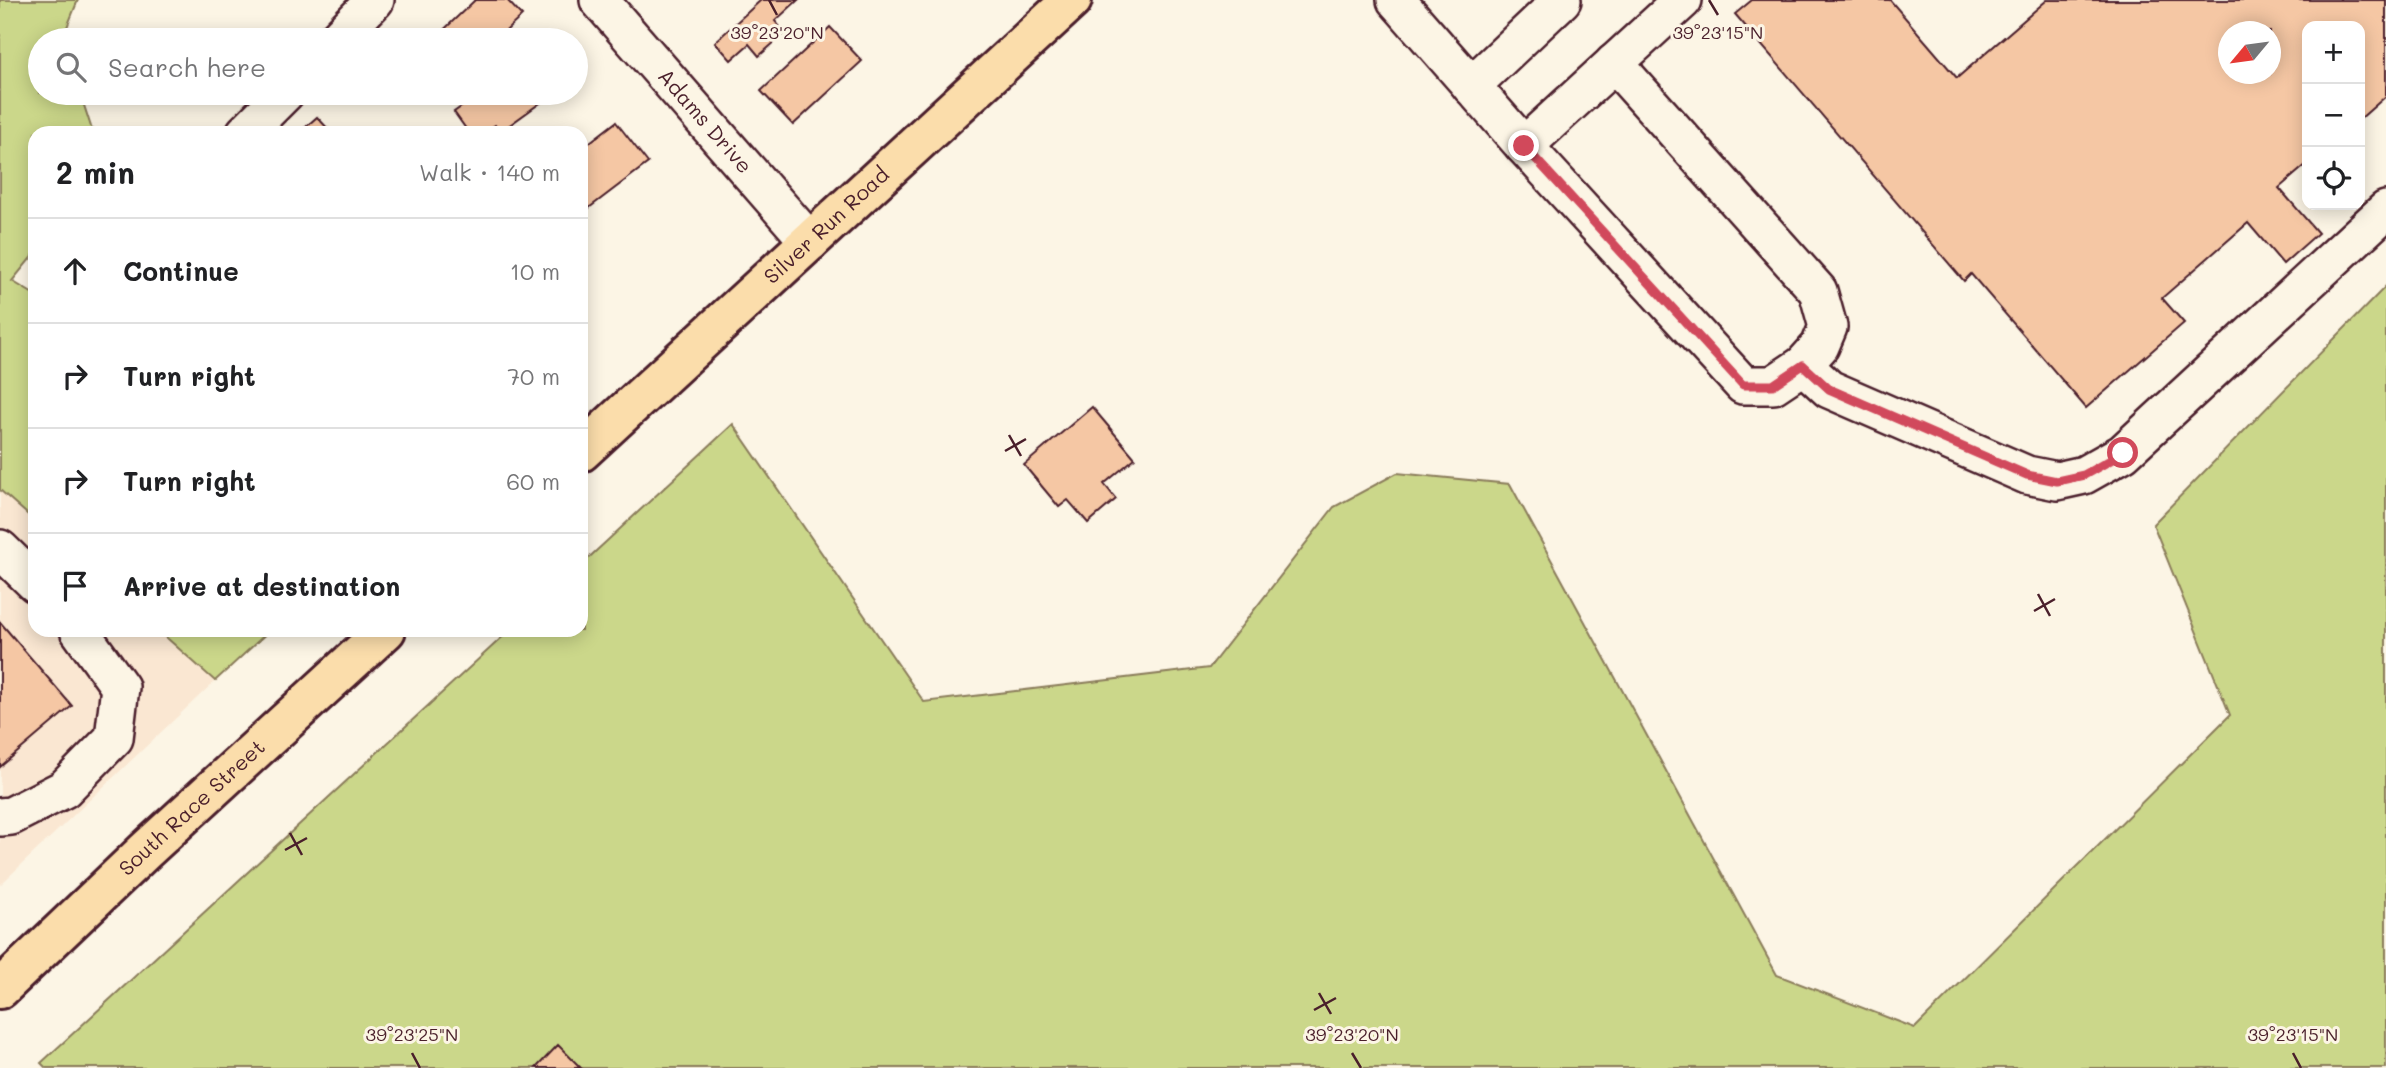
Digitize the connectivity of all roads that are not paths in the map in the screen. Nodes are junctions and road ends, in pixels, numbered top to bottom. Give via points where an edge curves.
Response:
1 (375, 0) edge
2 (599, 0) edge
3 (1072, 0) edge
4 (1396, 0) edge
5 (1562, 0) edge
6 (1683, 0) edge
7 (348, 28) edge
8 (1614, 63) junction
9 (1471, 86) junction
10 (273, 105) edge
11 (253, 126) edge
12 (1524, 146) junction
13 (2386, 210) edge
14 (810, 242) junction
15 (1803, 365) junction
16 (588, 446) edge
17 (0, 550) edge
18 (28, 576) edge
19 (84, 637) edge
20 (378, 637) edge
21 (0, 817) edge
22 (0, 989) edge

1 - 7 street
2 - 14 street, Adams Drive
3 - 14 main road, Silver Run Road
4 - 9 street
5 - 9 street
6 - 8 street
8 - 12 street
8 - 15 street via 1818,291 1828,327 1820,346
9 - 12 street
10 - 11 street
12 - 15 street via 1743,385 1773,385
13 - 15 street via 2123,453 2084,475 2057,481 2027,475 1829,389
14 - 16 main road, Silver Run Road
17 - 18 street
19 - 21 street via 120,687 114,738 64,789
20 - 22 main road, South Race Street

